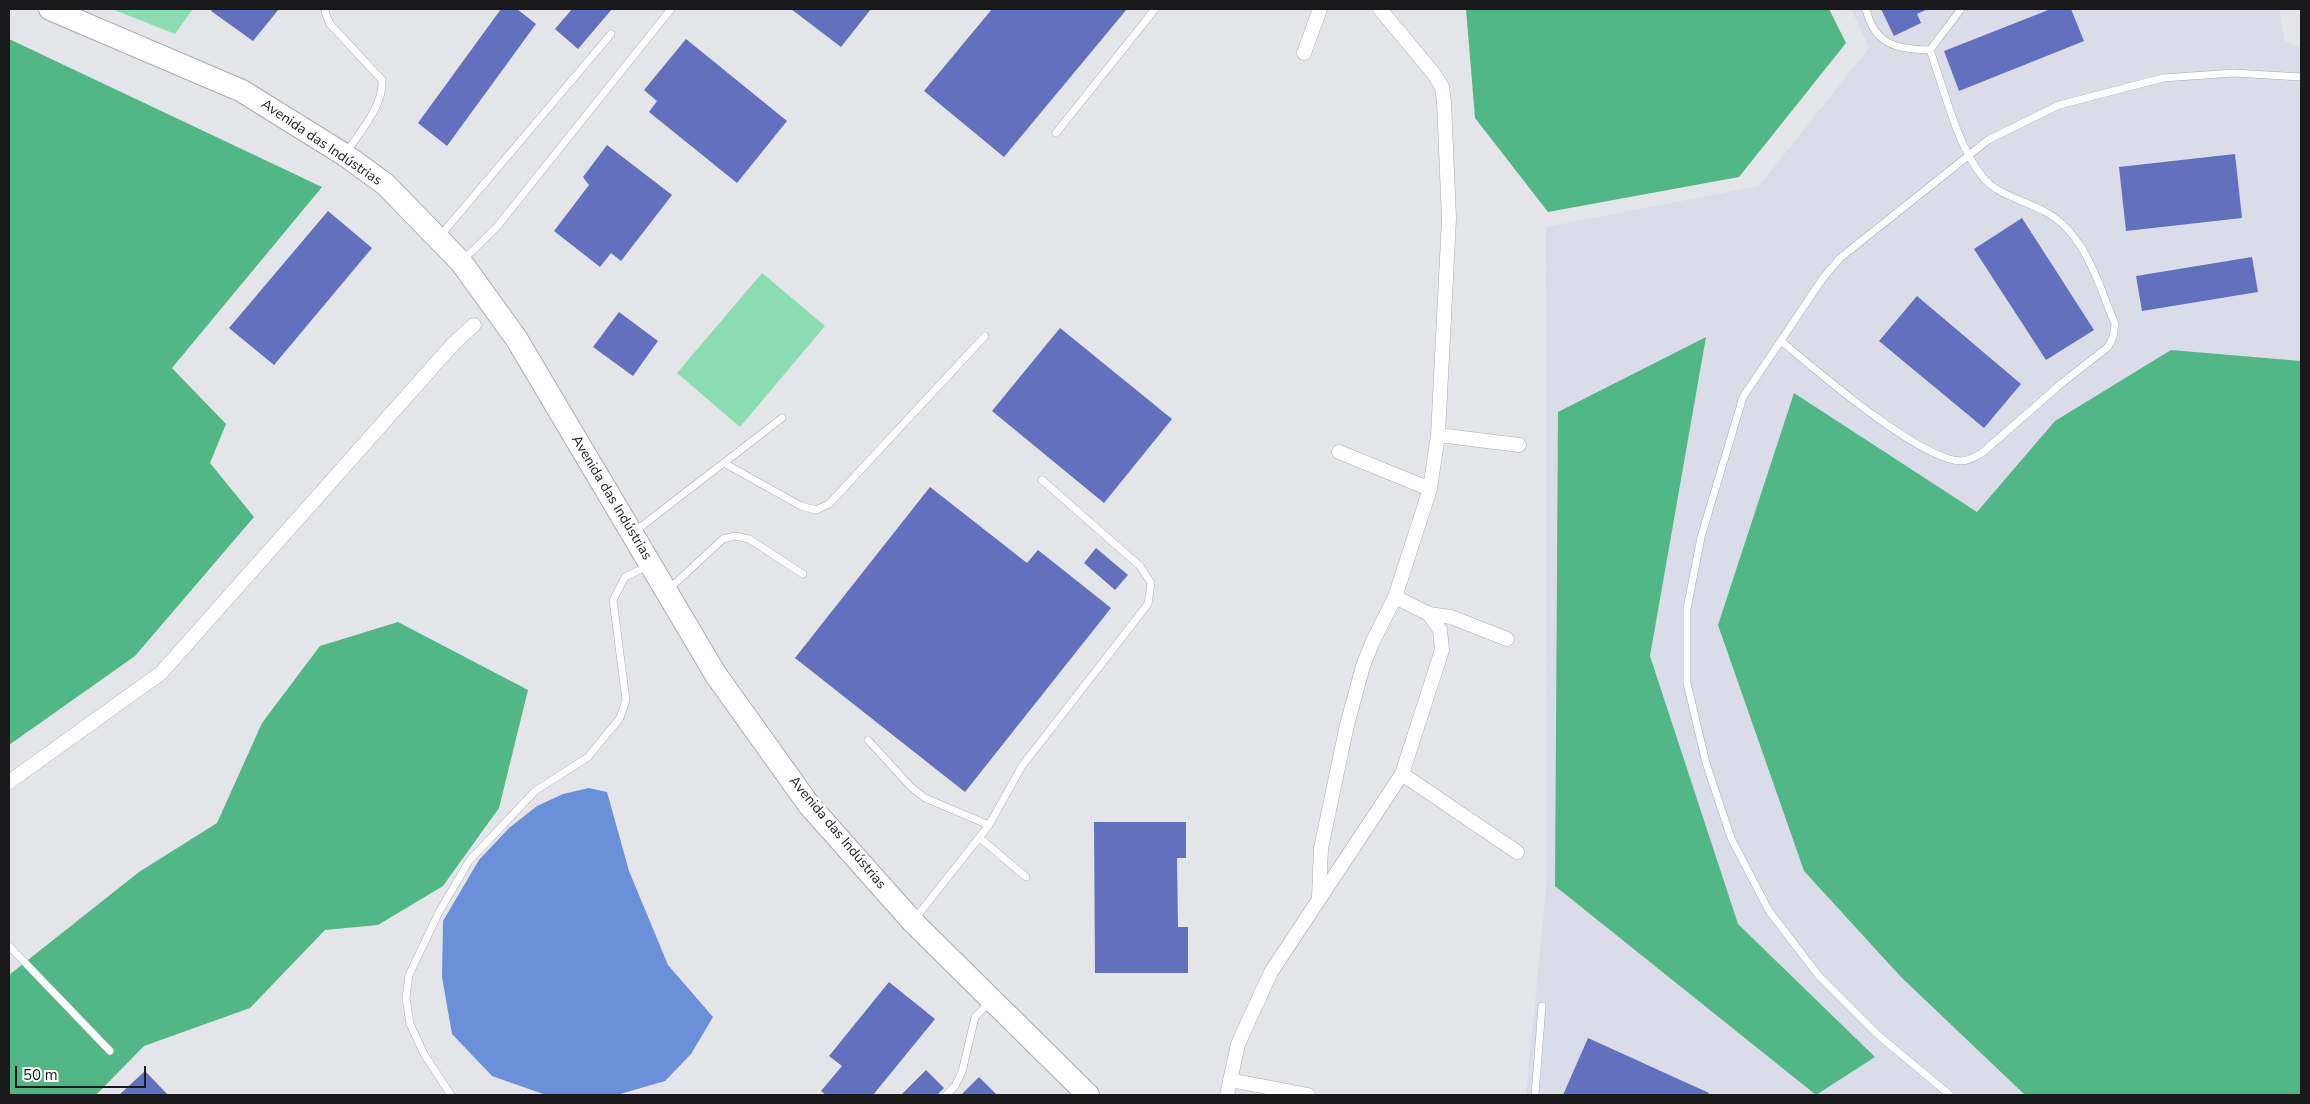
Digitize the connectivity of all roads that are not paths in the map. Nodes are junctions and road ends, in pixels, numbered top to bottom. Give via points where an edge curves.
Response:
1 (50, 9) edge
2 (326, 9) edge
3 (671, 9) edge
4 (1154, 9) edge
5 (1320, 9) edge
6 (1380, 9) edge
7 (1866, 9) edge
8 (1960, 9) edge
9 (611, 34) dead end
10 (1930, 50) junction
11 (1304, 52) dead end
12 (2301, 77) edge
13 (1056, 133) dead end
14 (345, 156) junction
15 (1968, 156) junction
16 (438, 238) junction
17 (461, 262) junction
18 (474, 325) dead end
19 (985, 336) dead end
20 (1781, 341) junction
21 (782, 418) dead end
22 (1438, 435) junction
23 (1519, 445) dead end
24 (1339, 452) dead end
25 (724, 463) junction
26 (1042, 480) dead end
27 (1430, 489) junction
28 (632, 534) junction
29 (651, 564) junction
30 (803, 574) dead end
31 (666, 591) junction
32 (1395, 597) junction
33 (1429, 614) junction
34 (1506, 639) dead end
35 (868, 740) dead end
36 (1402, 774) junction
37 (9, 782) edge
38 (989, 825) junction
39 (980, 838) junction
40 (1517, 852) dead end
41 (1026, 877) dead end
42 (1320, 897) junction
43 (912, 922) junction
44 (9, 946) edge
45 (992, 1000) junction
46 (1542, 1006) dead end
47 (110, 1051) dead end
48 (1230, 1080) junction
49 (451, 1095) edge
50 (946, 1095) edge
51 (1088, 1095) edge
52 (1227, 1095) edge
53 (1308, 1095) edge
54 (1535, 1095) edge
55 (1950, 1095) edge

1 - 14 main road, Avenida das Indústrias via 242,91
2 - 14 lane via 330,24 382,80 383,90
3 - 17 lane via 496,228
4 - 13 lane
5 - 11 street
6 - 22 street via 1434,74 1442,88 1444,102 1449,219
7 - 10 lane via 1876,33 1887,43 1903,49
8 - 10 lane
9 - 16 lane
10 - 15 lane
12 - 15 lane via 2234,73 2163,78 2059,106 1988,140
14 - 16 main road, Avenida das Indústrias via 384,184
15 - 20 lane via 1840,258
15 - 20 lane via 1994,188 2046,212 2066,227 2083,247 2115,324 2114,337 2108,347 1982,453 1969,460 1958,461 1906,438
16 - 17 main road, Avenida das Indústrias
17 - 28 main road, Avenida das Indústrias via 516,338
18 - 37 street via 454,343 161,673
19 - 25 lane via 829,504 816,510 801,506
20 - 55 lane via 1743,397 1701,538 1687,609 1687,683 1706,763 1731,838 1769,911 1819,976 1878,1036
21 - 25 lane
22 - 23 street
22 - 27 street
24 - 27 street
25 - 28 lane
26 - 38 lane via 1140,566 1151,583 1148,604 1022,766
27 - 32 street
28 - 29 main road, Avenida das Indústrias
29 - 31 main road, Avenida das Indústrias
29 - 49 lane via 625,577 613,600 626,700 620,718 588,757 535,791 469,861 439,912 409,975 406,998 410,1024 424,1054
30 - 31 lane via 749,539 735,536 723,539
31 - 43 main road, Avenida das Indústrias via 716,674 809,805
32 - 33 street
32 - 42 street via 1363,666 1347,726 1321,848
33 - 34 street via 1451,617
33 - 36 street via 1440,630 1442,650
35 - 38 lane via 925,798
36 - 40 street
36 - 42 street
38 - 39 lane
39 - 41 lane
39 - 43 lane
42 - 48 street via 1271,972 1238,1044
43 - 45 main road, Avenida das Indústrias
44 - 47 lane
45 - 50 lane via 975,1017 962,1072
45 - 51 main road, Avenida das Indústrias
46 - 54 lane
48 - 52 street
48 - 53 street

